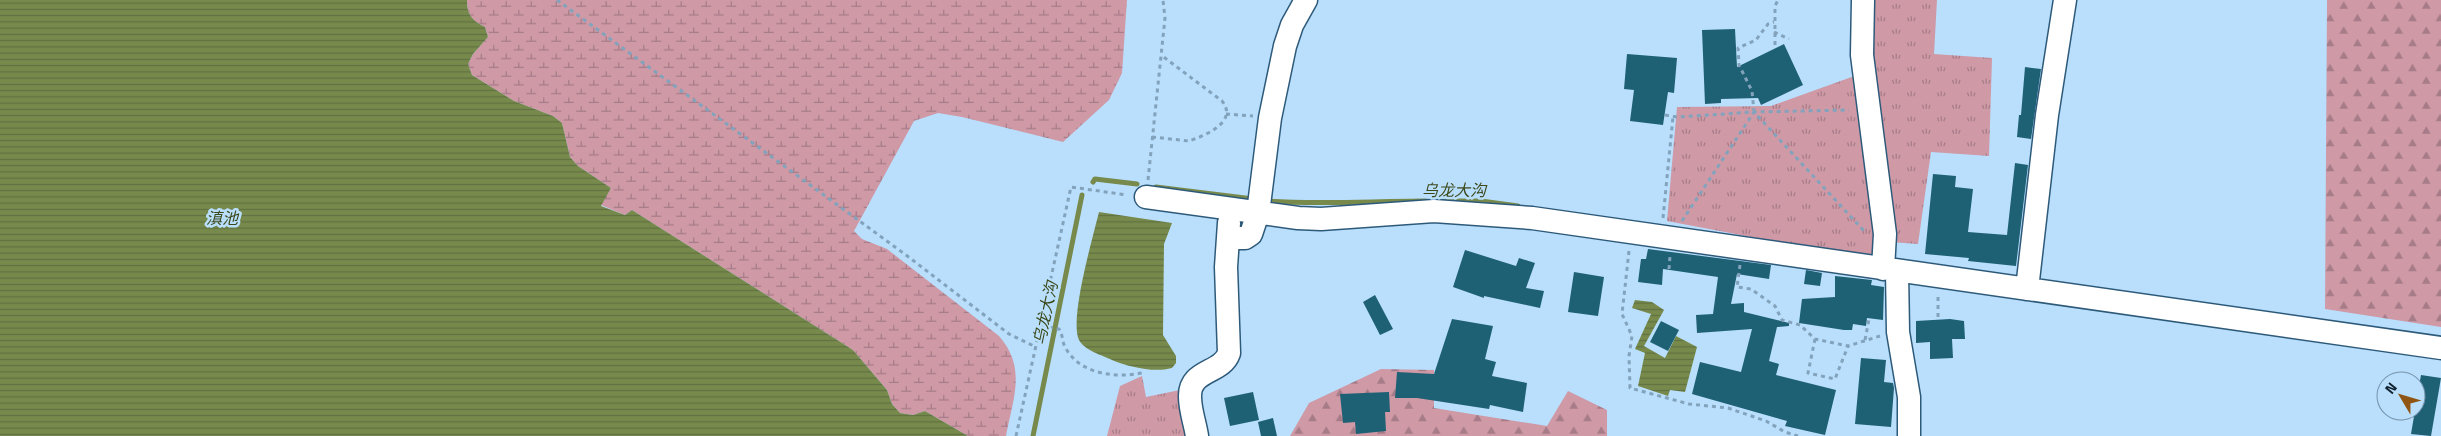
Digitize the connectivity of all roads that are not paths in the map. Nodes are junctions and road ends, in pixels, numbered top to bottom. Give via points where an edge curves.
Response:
1 (1306, 0) edge
2 (1863, 0) edge
3 (2065, 0) edge
4 (1146, 198) road end
5 (1230, 210) junction
6 (1258, 213) junction
7 (1228, 238) junction
8 (1888, 264) junction
9 (2027, 289) junction
10 (2441, 348) edge
11 (1197, 436) edge
12 (1909, 436) edge

1 - 6 street via 1285,46 1270,118
2 - 8 street via 1862,55
3 - 9 street via 2047,115
4 - 5 street
5 - 6 street
5 - 7 street
6 - 7 street via 1251,234 1240,239
6 - 8 street via 1321,219 1434,211 1483,213 1629,232 1667,229
7 - 11 street via 1229,353 1220,366 1199,376 1190,390
8 - 9 street
8 - 12 street via 1909,397
9 - 10 street via 2310,322 2332,338

